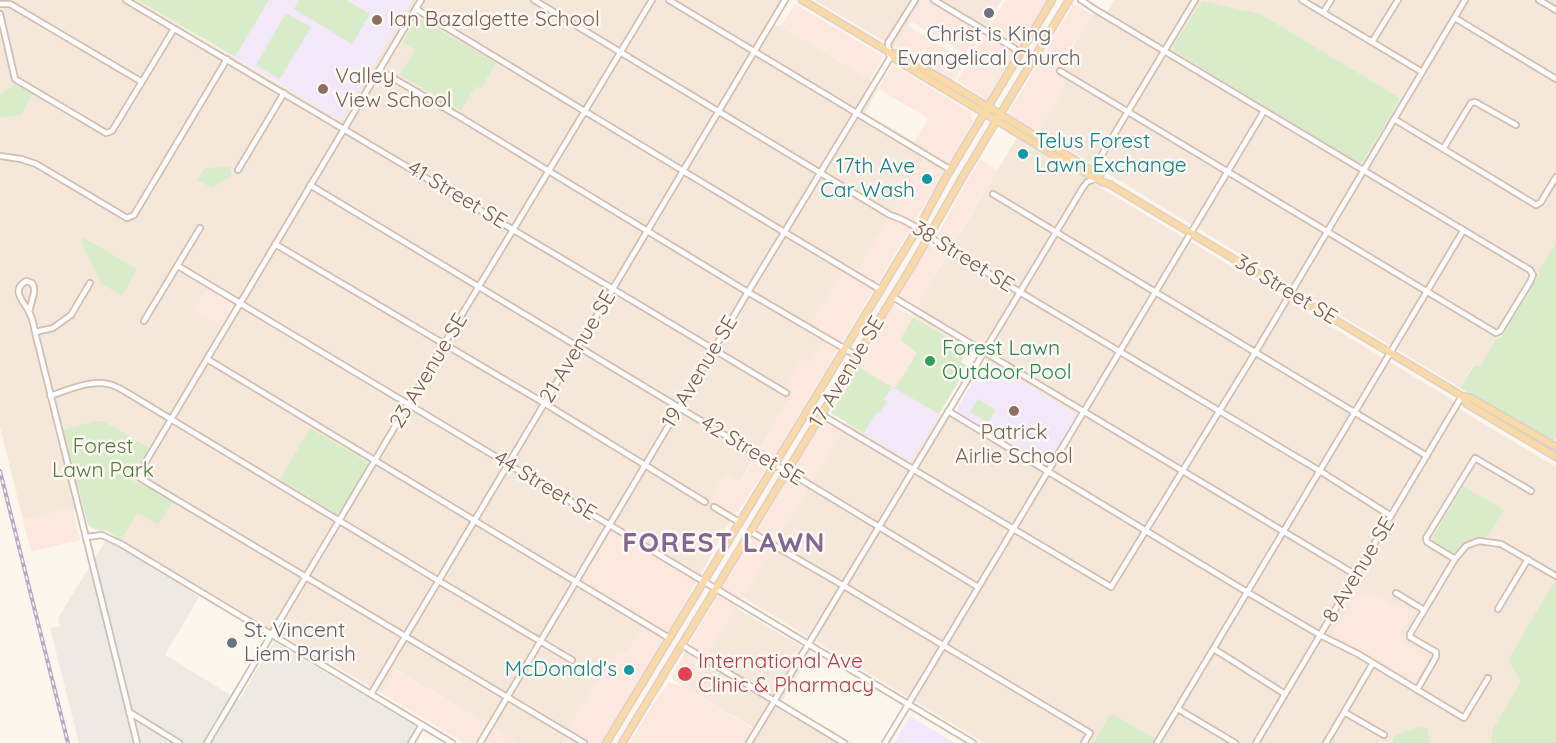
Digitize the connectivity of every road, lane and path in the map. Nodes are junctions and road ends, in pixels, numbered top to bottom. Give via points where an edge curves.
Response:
1 (126, 0) edge
2 (421, 0) edge
3 (534, 0) edge
4 (652, 0) edge
5 (669, 0) edge
6 (785, 0) edge
7 (802, 0) edge
8 (915, 0) edge
9 (934, 0) edge
10 (1052, 0) edge
11 (1069, 0) edge
12 (1081, 0) edge
13 (1195, 0) edge
14 (1302, 0) edge
15 (1331, 0) edge
16 (1398, 0) edge
17 (1465, 0) edge
18 (1539, 0) edge
19 (0, 4) edge
20 (416, 9) junction
21 (1556, 10) edge
22 (1323, 13) junction
23 (0, 14) edge
24 (1455, 18) junction
25 (174, 29) junction
26 (1372, 42) junction
27 (1164, 51) junction
28 (621, 52) junction
29 (754, 52) junction
30 (889, 52) junction
31 (1018, 58) junction
32 (227, 59) junction
33 (379, 70) junction
34 (1060, 70) dead end
35 (1422, 72) junction
36 (1556, 79) edge
37 (142, 82) junction
38 (284, 93) junction
39 (989, 107) junction
40 (585, 111) junction
41 (719, 111) junction
42 (1264, 111) junction
43 (1128, 112) junction
44 (856, 113) junction
45 (985, 114) junction
46 (999, 118) junction
47 (1394, 119) junction
48 (1516, 126) dead end
49 (344, 128) junction
50 (1443, 150) junction
51 (0, 156) edge
52 (1100, 158) junction
53 (238, 170) dead end
54 (951, 170) junction
55 (550, 171) junction
56 (683, 171) junction
57 (1087, 171) junction
58 (1364, 171) junction
59 (820, 172) junction
60 (1228, 172) junction
61 (1097, 177) junction
62 (1556, 177) edge
63 (310, 185) junction
64 (1082, 189) junction
65 (993, 194) dead end
66 (200, 228) dead end
67 (917, 229) junction
68 (514, 230) junction
69 (648, 230) junction
70 (1463, 231) junction
71 (784, 232) junction
72 (1056, 232) junction
73 (1328, 232) junction
74 (1191, 233) junction
75 (929, 237) junction
76 (275, 244) junction
77 (178, 266) junction
78 (90, 283) dead end
79 (480, 287) junction
80 (613, 289) junction
81 (881, 290) junction
82 (748, 291) junction
83 (1020, 292) junction
84 (1156, 292) junction
85 (1427, 292) junction
86 (1291, 293) junction
87 (893, 297) junction
88 (240, 302) junction
89 (29, 312) junction
90 (144, 321) dead end
91 (35, 332) junction
92 (444, 344) junction
93 (578, 347) junction
94 (713, 350) junction
95 (848, 351) junction
96 (984, 352) junction
97 (1120, 352) junction
98 (1255, 353) junction
99 (1390, 353) junction
100 (207, 359) junction
101 (786, 393) dead end
102 (50, 396) junction
103 (1462, 396) junction
104 (544, 403) junction
105 (410, 404) junction
106 (679, 407) junction
107 (948, 411) junction
108 (1084, 412) junction
109 (1218, 412) junction
110 (1355, 412) junction
111 (822, 415) junction
112 (171, 419) junction
113 (1556, 447) edge
114 (1427, 456) junction
115 (1556, 457) edge
116 (376, 461) junction
117 (508, 464) junction
118 (645, 465) junction
119 (775, 465) junction
120 (914, 470) junction
121 (787, 471) junction
122 (1320, 471) junction
123 (1048, 472) junction
124 (1182, 472) junction
125 (1531, 491) dead end
126 (705, 502) dead end
127 (714, 507) dead end
128 (1391, 516) junction
129 (340, 520) junction
130 (475, 520) junction
131 (739, 522) junction
132 (609, 524) junction
133 (879, 527) junction
134 (1013, 529) junction
135 (1146, 530) junction
136 (751, 532) junction
137 (1283, 532) junction
138 (87, 537) junction
139 (1455, 559) junction
140 (1528, 559) junction
141 (1356, 575) junction
142 (1556, 576) edge
143 (306, 578) junction
144 (704, 580) junction
145 (439, 581) junction
146 (576, 581) junction
147 (844, 586) junction
148 (978, 587) junction
149 (716, 588) junction
150 (1247, 592) junction
151 (1396, 593) dead end
152 (1498, 609) dead end
153 (1424, 610) junction
154 (272, 634) junction
155 (1320, 635) junction
156 (406, 636) junction
157 (669, 638) junction
158 (540, 640) junction
159 (809, 644) junction
160 (682, 645) junction
161 (944, 646) junction
162 (1214, 649) junction
163 (572, 660) dead end
164 (1373, 663) junction
165 (1488, 678) dead end
166 (1417, 690) junction
167 (371, 694) junction
168 (1285, 694) junction
169 (507, 697) junction
170 (775, 701) junction
171 (909, 704) junction
172 (1178, 709) junction
173 (129, 712) junction
174 (1344, 712) junction
175 (422, 725) junction
176 (1384, 735) dead end
177 (137, 743) edge
178 (179, 743) edge
179 (207, 743) edge
180 (411, 743) edge
181 (452, 743) edge
182 (480, 743) edge
183 (584, 743) edge
184 (606, 743) edge
185 (622, 743) edge
186 (749, 743) edge
187 (844, 743) edge
188 (885, 743) edge
189 (974, 743) edge
190 (1084, 743) edge
191 (1157, 743) edge
192 (1235, 743) edge
193 (1256, 743) edge
194 (1326, 743) edge

1 - 25 street, 41 Street SE
2 - 20 street
3 - 28 street, 38 Street SE
4 - 28 street, 23 Avenue SE
5 - 29 street
6 - 29 street, 21 Avenue SE
7 - 30 main road, 36 Street SE
8 - 30 street, 19 Avenue SE via 888,44
9 - 31 street via 1014,48
10 - 31 main road, 17 Avenue SE
11 - 46 main road, 17 Avenue SE
12 - 27 street
13 - 27 street
14 - 22 street
15 - 22 street
16 - 26 street
17 - 24 street
18 - 21 street
19 - 37 street via 10,4
20 - 33 street
20 - 40 street
22 - 26 street
23 - 37 street via 15,79 106,133 112,131
24 - 35 street
24 - 36 street
25 - 32 street, 41 Street SE
25 - 37 street
26 - 35 street
27 - 42 street
27 - 43 street
28 - 40 street, 23 Avenue SE
28 - 41 street, 38 Street SE
29 - 41 street, 21 Avenue SE
29 - 44 street
30 - 39 main road, 36 Street SE
30 - 44 street, 19 Avenue SE via 890,58
30 - 45 main road, 36 Street SE
31 - 39 main road, 17 Avenue SE
32 - 38 street, 41 Street SE
32 - 51 street via 134,215 127,218 36,164
33 - 49 street
33 - 55 street
34 - 43 street
35 - 47 street
38 - 49 street, 41 Street SE
38 - 53 street
39 - 45 main road, 17 Avenue SE
39 - 46 main road, 36 Street SE
40 - 55 street, 23 Avenue SE
40 - 56 street
41 - 56 street, 21 Avenue SE
41 - 59 street, 38 Street SE
42 - 58 street
42 - 60 street
43 - 52 street
43 - 60 street
44 - 54 street
44 - 59 street, 19 Avenue SE
45 - 46 main road, 36 Street SE
45 - 54 main road, 17 Avenue SE
46 - 57 main road, 36 Street SE
46 - 75 main road, 17 Avenue SE
47 - 50 street
47 - 58 street
48 - 50 street via 1471,103
49 - 63 street
49 - 68 street, 41 Street SE
50 - 62 street via 1536,205
52 - 57 street
52 - 61 street
54 - 67 main road, 17 Avenue SE
55 - 68 street, 23 Avenue SE
55 - 69 street
56 - 69 street, 21 Avenue SE
56 - 71 street
57 - 61 main road, 36 Street SE
57 - 64 street
58 - 70 street
58 - 73 street
59 - 67 street, 38 Street SE
59 - 71 street, 19 Avenue SE
60 - 73 street
60 - 74 street
61 - 64 street
61 - 74 main road, 36 Street SE
63 - 76 street
63 - 79 street, 42 Street SE
64 - 72 street
65 - 72 street
66 - 77 street
67 - 75 street, 38 Street SE
67 - 81 main road, 17 Avenue SE
68 - 79 street, 23 Avenue SE
68 - 80 street, 41 Street SE
69 - 80 street, 21 Avenue SE
69 - 82 street
70 - 85 street
70 - 85 street via 1533,274 1500,330 1496,333
71 - 81 street
71 - 82 street, 19 Avenue SE
72 - 83 street
72 - 84 street
73 - 85 street
73 - 86 street
74 - 84 street
74 - 86 main road, 36 Street SE
75 - 83 street, 38 Street SE
75 - 87 main road, 17 Avenue SE
76 - 88 street
76 - 92 street
77 - 88 street, 44 Street SE
77 - 90 street
78 - 91 street via 70,315 53,328
79 - 92 street, 23 Avenue SE
79 - 93 street, 42 Street SE
80 - 93 street, 21 Avenue SE
80 - 94 street, 41 Street SE
81 - 95 main road, 17 Avenue SE
82 - 94 street, 19 Avenue SE
82 - 95 street
83 - 96 street
83 - 97 street, 38 Street SE
84 - 97 street
84 - 98 street
85 - 99 street
86 - 98 street
86 - 99 main road, 36 Street SE
87 - 96 street
87 - 111 main road, 17 Avenue SE
88 - 100 street
88 - 105 street, 44 Street SE
89 - 89 street via 34,287 26,281 21,283 19,297
89 - 91 street
91 - 102 street
92 - 104 street
92 - 105 street, 23 Avenue SE
93 - 104 street, 21 Avenue SE
93 - 106 street, 42 Street SE
94 - 101 street, 41 Street SE
94 - 106 street, 19 Avenue SE
95 - 119 main road, 17 Avenue SE
96 - 107 street
96 - 108 street
97 - 108 street
97 - 109 street, 38 Street SE
98 - 109 street
98 - 110 street
99 - 103 main road, 36 Street SE
99 - 110 street
100 - 112 street
100 - 116 street
102 - 112 street via 80,386 110,384
102 - 138 street
103 - 113 main road, 36 Street SE
103 - 114 street, 8 Avenue SE
103 - 115 main road, 36 Street SE via 1467,404
104 - 117 street, 21 Avenue SE
104 - 118 street
105 - 116 street, 23 Avenue SE
105 - 117 street, 44 Street SE
106 - 118 street, 19 Avenue SE
106 - 119 street, 42 Street SE
107 - 120 street
107 - 123 street
108 - 123 street
108 - 124 street
109 - 122 street, 38 Street SE
109 - 124 street
110 - 114 street
110 - 122 street
111 - 120 street
111 - 121 main road, 17 Avenue SE
112 - 129 street
112 - 143 street via 139,473 140,478
114 - 128 street, 8 Avenue SE
116 - 129 street, 23 Avenue SE
116 - 130 street
117 - 130 street, 21 Avenue SE
117 - 132 street, 44 Street SE
118 - 126 street
118 - 132 street, 19 Avenue SE
119 - 121 street, 42 Street SE
119 - 131 main road, 17 Avenue SE
120 - 133 street
120 - 134 street
121 - 133 street, 42 Street SE
121 - 136 main road, 17 Avenue SE
122 - 128 street, 38 Street SE
122 - 137 street
123 - 134 street
123 - 135 street
124 - 135 street
124 - 137 street
125 - 139 street via 1475,458 1426,538
127 - 131 street
128 - 141 street, 8 Avenue SE
129 - 143 street, 23 Avenue SE
129 - 145 street
130 - 145 street, 21 Avenue SE
130 - 146 street
131 - 144 main road, 17 Avenue SE
132 - 144 street, 44 Street SE
132 - 146 street, 19 Avenue SE
133 - 147 street
133 - 148 street, 42 Street SE
134 - 135 street via 1111,587
134 - 148 street
135 - 150 street
136 - 147 street
136 - 149 main road, 17 Avenue SE
137 - 141 street
137 - 150 street
138 - 154 street via 110,538
138 - 173 street
139 - 140 street via 1466,546 1479,541 1501,544
139 - 153 street
140 - 142 street
140 - 152 street
141 - 155 street, 8 Avenue SE
143 - 154 street, 23 Avenue SE
143 - 156 street
144 - 149 street, 44 Street SE
144 - 157 main road, 17 Avenue SE
145 - 156 street, 21 Avenue SE
145 - 158 street
146 - 157 street
146 - 158 street, 19 Avenue SE
147 - 159 street
147 - 161 street
148 - 161 street
149 - 159 street, 44 Street SE
149 - 160 main road, 17 Avenue SE
150 - 155 street
150 - 162 street
151 - 153 street
153 - 166 street via 1410,637 1436,652 1436,657
154 - 167 street
154 - 179 street, 23 Avenue SE
155 - 164 street
155 - 168 street, 8 Avenue SE
156 - 167 street, 21 Avenue SE
156 - 169 street
157 - 184 main road, 17 Avenue SE
158 - 163 street
158 - 169 street, 19 Avenue SE
159 - 170 street
159 - 171 street, 44 Street SE
160 - 170 street
160 - 185 main road, 17 Avenue SE
161 - 171 street
161 - 190 street via 1090,733
162 - 168 street
162 - 172 street
164 - 166 street
164 - 174 street
165 - 166 street via 1464,718
167 - 175 street
168 - 193 street, 8 Avenue SE
169 - 182 street, 19 Avenue SE
169 - 183 street
170 - 186 street
170 - 187 street
171 - 188 street
171 - 189 street, 44 Street SE
172 - 191 street
172 - 192 street
173 - 177 street
173 - 178 street
174 - 176 street
174 - 194 street
175 - 180 street
175 - 181 street

